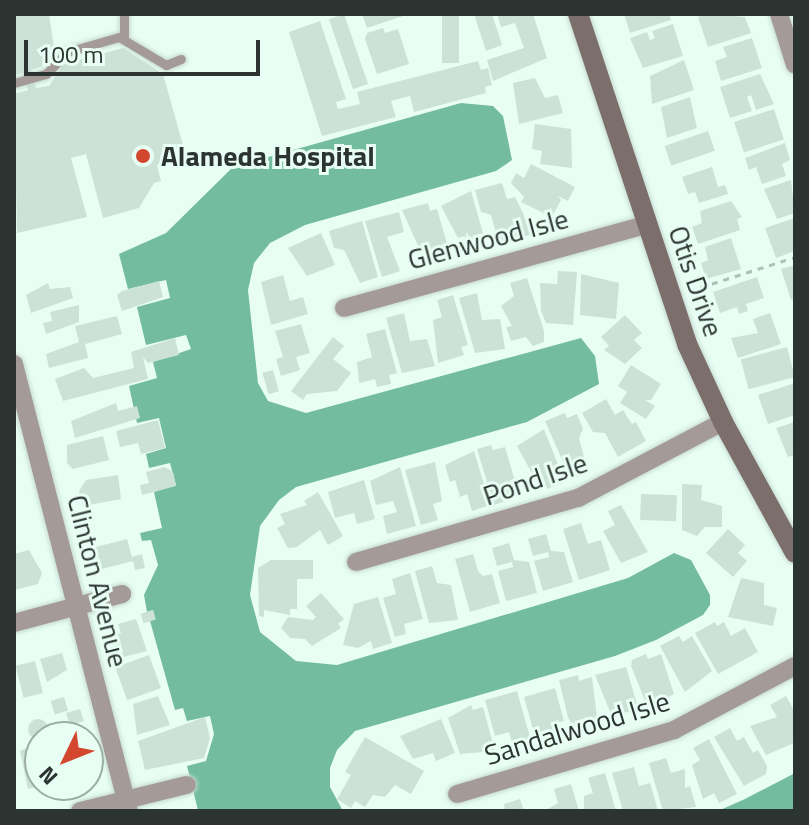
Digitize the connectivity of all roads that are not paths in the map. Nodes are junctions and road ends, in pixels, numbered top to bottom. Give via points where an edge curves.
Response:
1 (124, 14) edge
2 (578, 14) edge
3 (779, 14) edge
4 (124, 38) junction
5 (181, 59) dead end
6 (795, 65) edge
7 (14, 83) edge
8 (646, 225) junction
9 (344, 308) dead end
10 (14, 364) edge
11 (723, 422) junction
12 (795, 553) edge
13 (356, 562) dead end
14 (122, 594) dead end
15 (76, 607) junction
16 (14, 623) edge
17 (795, 666) edge
18 (187, 785) dead end
19 (457, 794) dead end
20 (128, 805) edge
21 (80, 811) edge

1 - 4 lane
2 - 8 main road, Otis Drive
3 - 6 street
4 - 5 lane via 166,65
4 - 7 lane via 67,52 46,74
8 - 9 street, Glenwood Isle
8 - 11 main road, Otis Drive
10 - 15 street, Clinton Avenue
11 - 12 main road, Otis Drive
11 - 13 street, Pond Isle via 578,498
14 - 15 street
15 - 16 street
15 - 20 street, Clinton Avenue
17 - 19 street, Sandalwood Isle via 674,730
18 - 20 street
20 - 21 street

